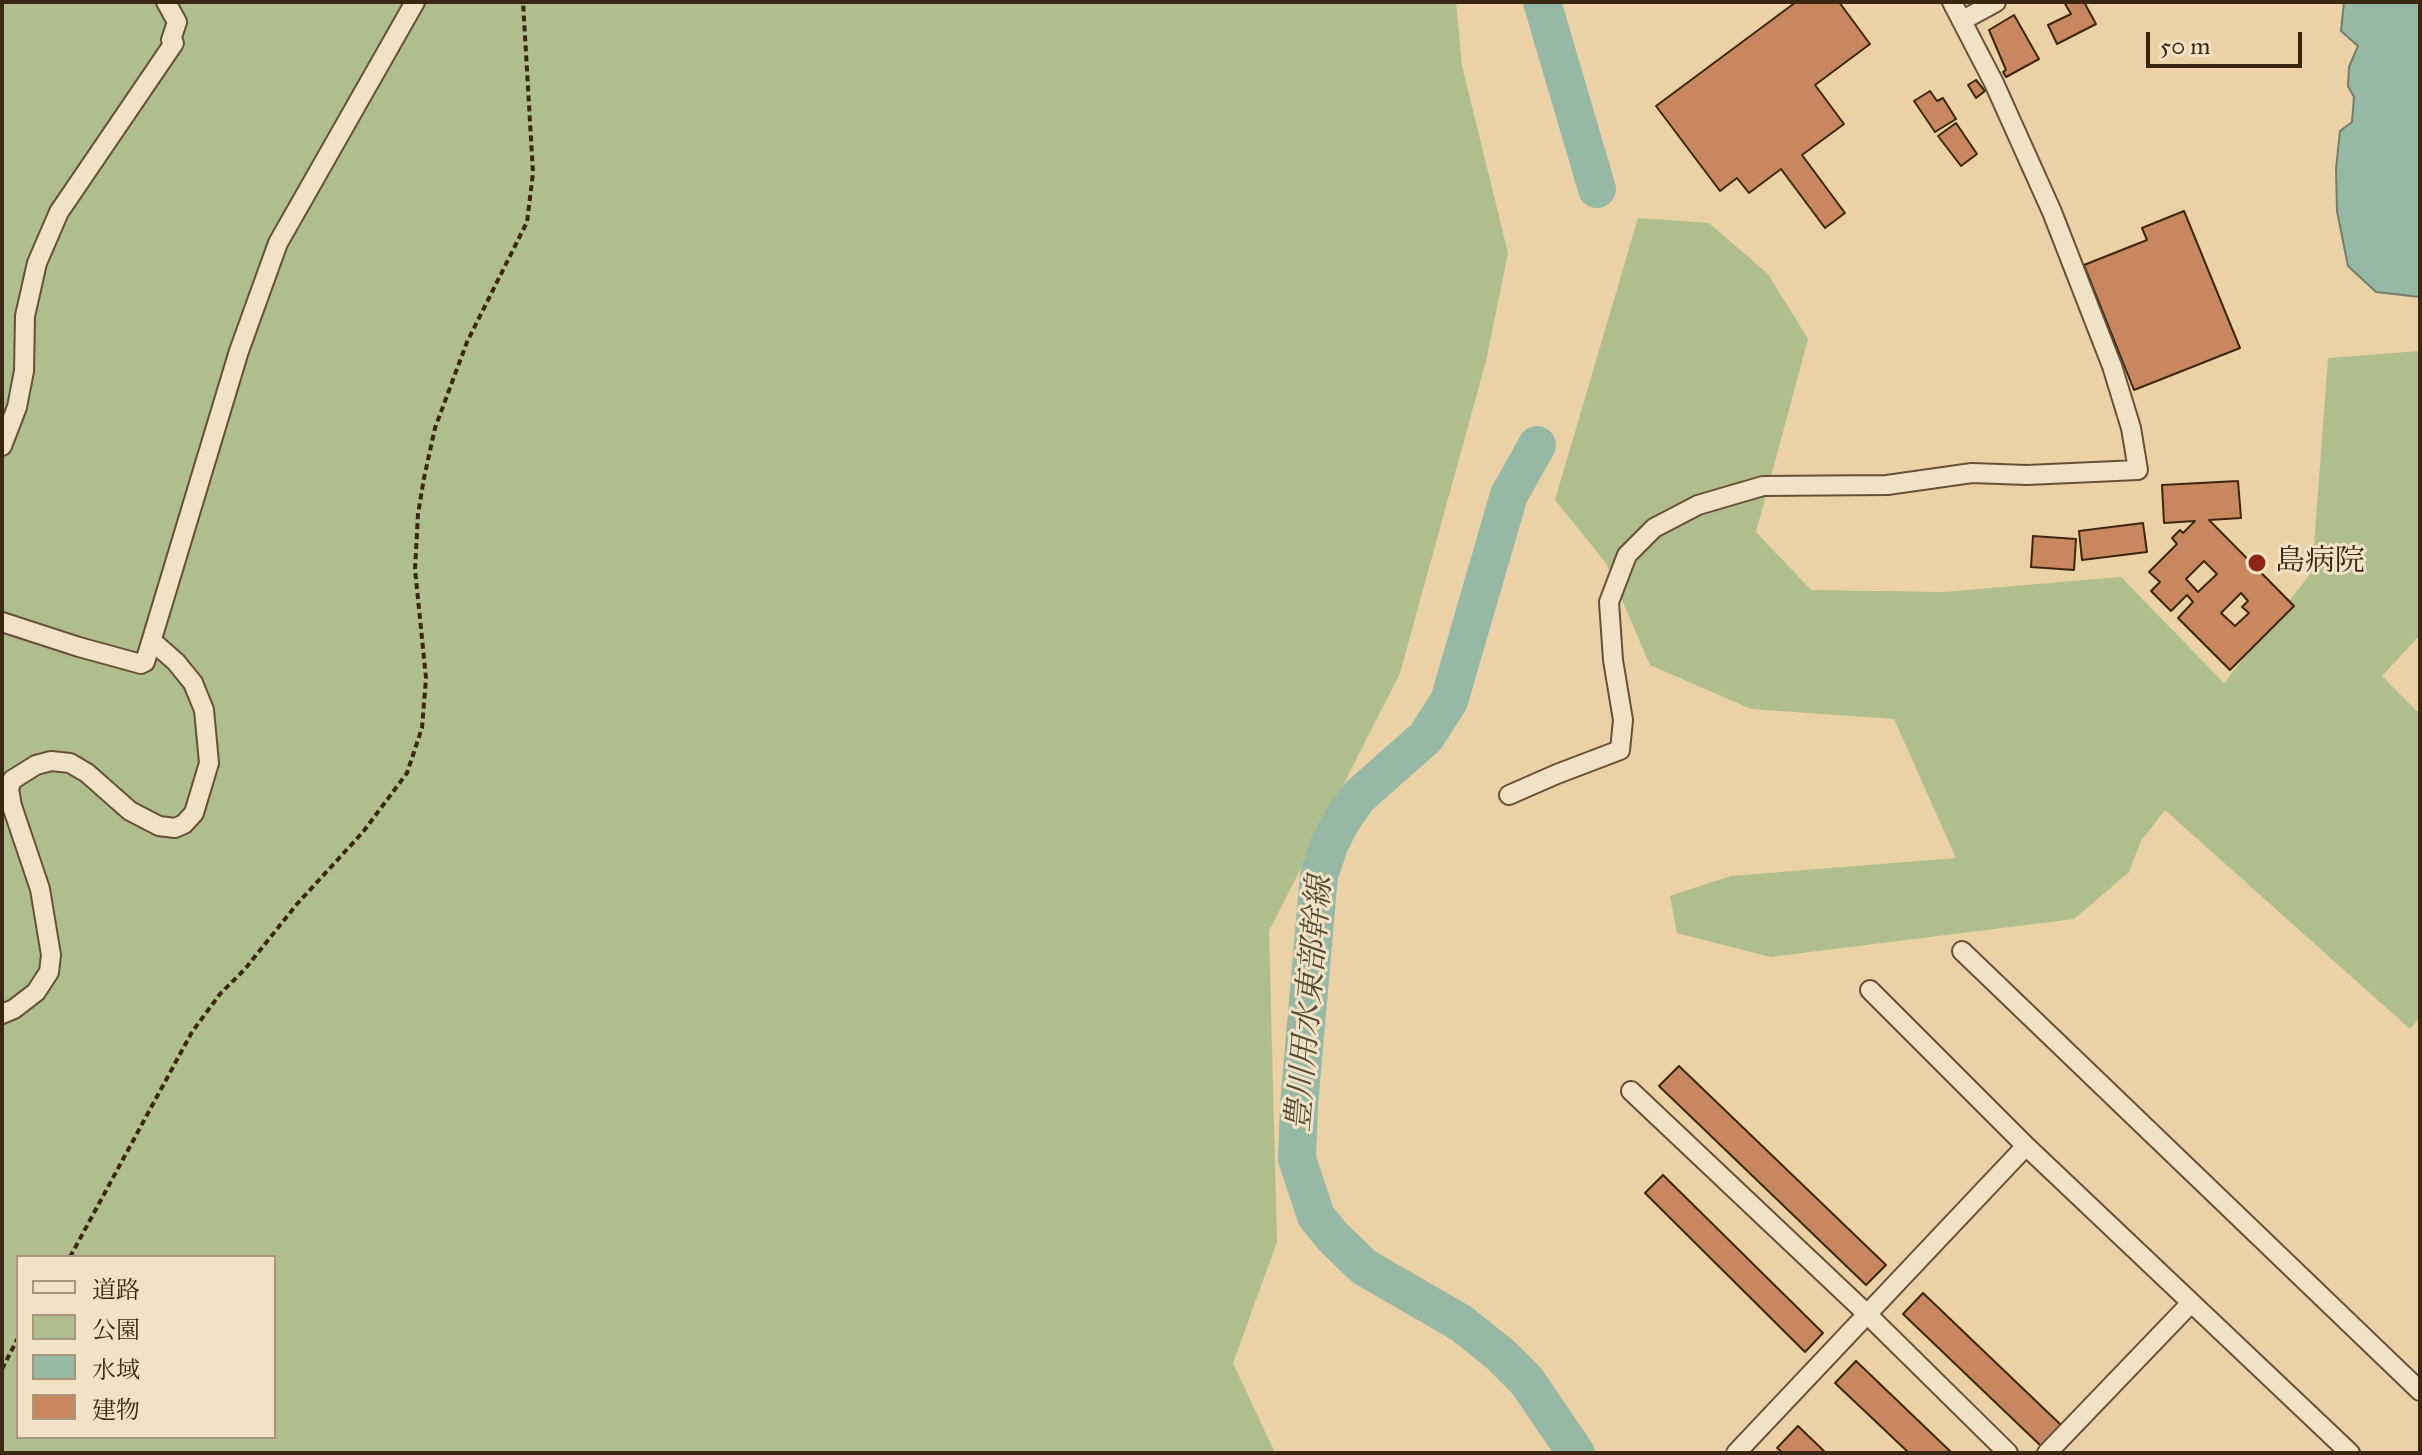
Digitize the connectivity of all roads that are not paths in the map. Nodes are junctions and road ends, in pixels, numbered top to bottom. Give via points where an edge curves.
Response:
1 (166, 2) edge
2 (415, 2) edge
3 (1952, 2) edge
4 (1996, 2) edge
5 (1963, 20) junction
6 (2, 446) edge
7 (2, 622) edge
8 (152, 641) junction
9 (1509, 795) dead end
10 (1962, 951) dead end
11 (1870, 990) dead end
12 (2, 1014) edge
13 (1631, 1091) dead end
14 (2026, 1146) junction
15 (2191, 1303) junction
16 (1867, 1314) junction
17 (2420, 1391) edge
18 (1736, 1453) edge
19 (2008, 1453) edge
20 (2047, 1453) edge
21 (2350, 1453) edge

1 - 6 street via 177,22 174,43 59,212 37,263 25,316 24,371
2 - 8 street via 278,243 239,351
3 - 5 street
4 - 5 street
5 - 9 street via 2063,240 2112,366 2138,470 1972,473 1887,485 1763,486 1687,510 1654,528 1627,555 1609,602 1623,720 1620,750
7 - 8 street via 141,664
8 - 12 street via 193,683 204,710 209,763 194,813 175,828 159,826 130,811 70,763 36,765 12,780 12,806 40,889 51,955 49,972 36,992
10 - 17 street
11 - 14 street
13 - 16 street
14 - 15 street
14 - 16 street
15 - 20 street
15 - 21 street
16 - 18 street
16 - 19 street

